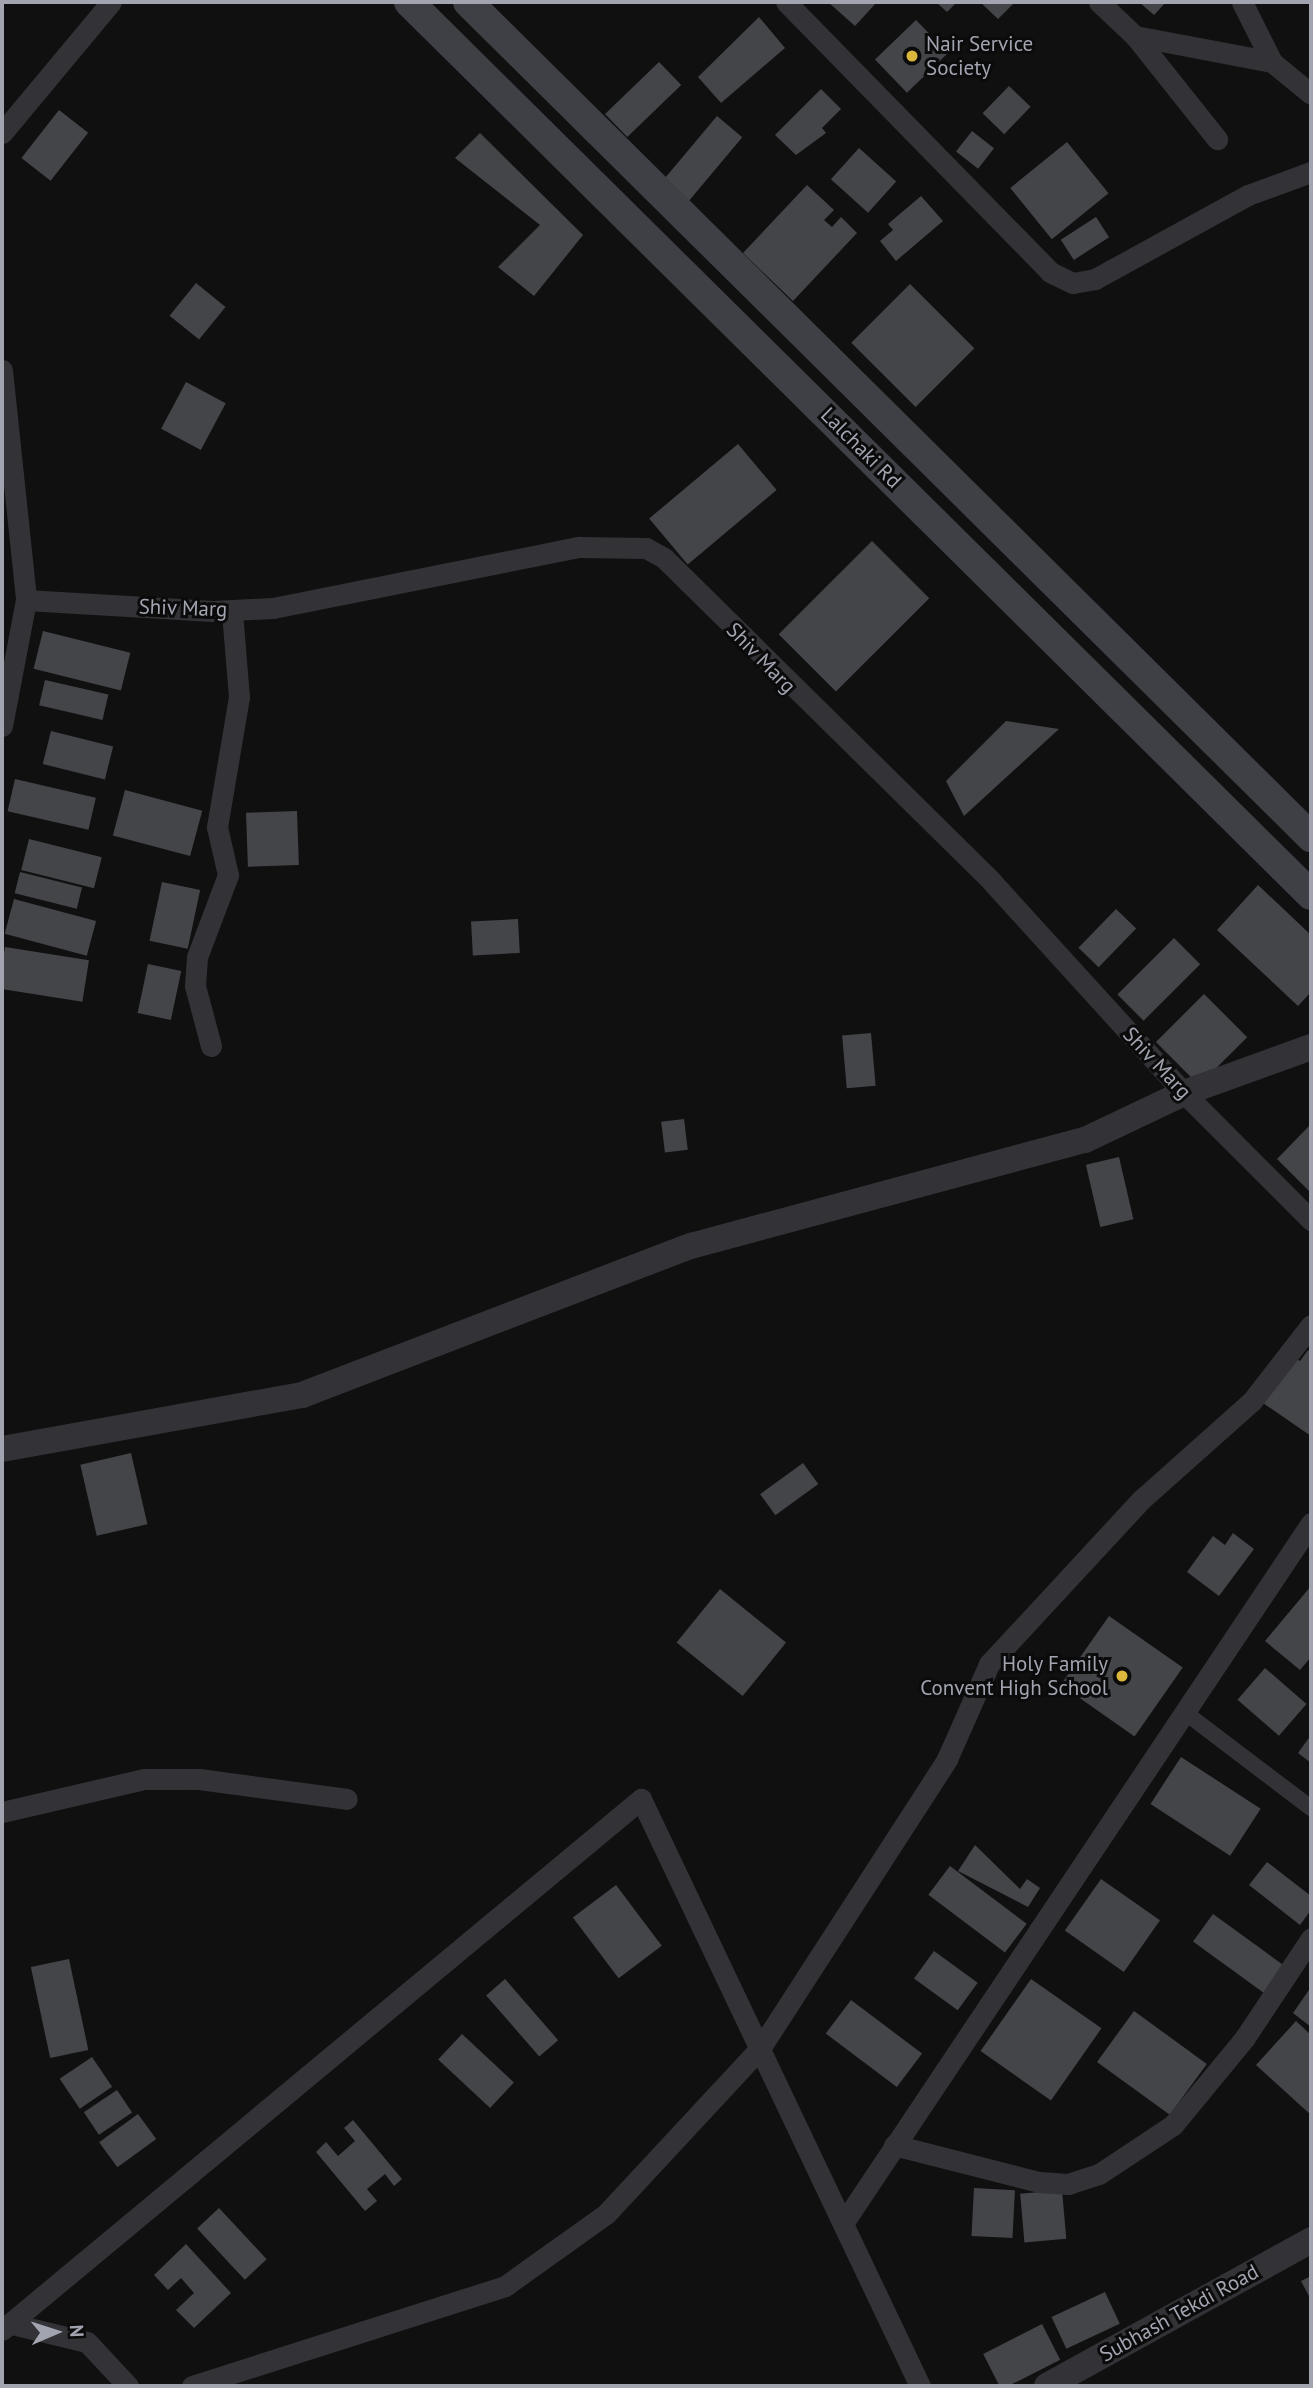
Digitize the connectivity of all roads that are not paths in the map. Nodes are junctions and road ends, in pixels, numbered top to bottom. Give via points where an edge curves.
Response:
1 (111, 2) edge
2 (409, 2) edge
3 (468, 2) edge
4 (786, 2) edge
5 (1099, 2) edge
6 (1242, 2) edge
7 (1135, 36) junction
8 (1272, 62) junction
9 (1311, 94) edge
10 (2, 133) edge
11 (1217, 139) dead end
12 (1311, 172) edge
13 (640, 175) junction
14 (609, 199) junction
15 (2, 370) edge
16 (838, 373) junction
17 (808, 396) junction
18 (26, 600) junction
19 (232, 611) junction
20 (2, 726) edge
21 (1311, 837) edge
22 (1311, 895) edge
23 (211, 1046) dead end
24 (1311, 1047) edge
25 (1184, 1093) junction
26 (1311, 1220) edge
27 (1311, 1325) edge
28 (2, 1449) edge
29 (1311, 1523) edge
30 (1187, 1714) junction
31 (347, 1799) dead end
32 (1311, 1808) edge
33 (2, 1812) edge
34 (1311, 1938) edge
35 (761, 2047) junction
36 (894, 2146) junction
37 (844, 2222) junction
38 (1311, 2240) edge
39 (7, 2327) edge
40 (128, 2386) edge
41 (192, 2386) edge
42 (917, 2386) edge
43 (1047, 2386) edge

1 - 10 street
2 - 14 main road, Lalchaki Rd
3 - 13 main road, Lalchaki Rd
4 - 12 street via 1050,272 1073,283 1095,278 1248,195
5 - 7 street
6 - 8 street
7 - 8 street
7 - 11 street
8 - 9 street
13 - 14 main road
13 - 16 main road, Lalchaki Rd
14 - 17 main road, Lalchaki Rd
15 - 18 street
16 - 17 main road
16 - 21 main road, Lalchaki Rd
17 - 22 main road, Lalchaki Rd
18 - 19 street, Shiv Marg
18 - 20 street
19 - 23 street via 238,710 217,827 228,875 197,957 195,986
19 - 25 street, Shiv Marg via 579,547 646,548 664,558 993,883
24 - 25 street
25 - 26 street, Shiv Marg
25 - 28 street via 1085,1140 691,1246 302,1395
27 - 35 street via 1252,1401 1142,1499 989,1664 947,1759
29 - 30 street
30 - 32 street
30 - 36 street
31 - 33 street via 199,1779 144,1779
34 - 36 street via 1244,2039 1173,2125 1099,2174 1068,2184 1039,2182
35 - 37 street
35 - 39 street via 641,1799
35 - 41 street via 606,2214 505,2286
36 - 37 street
37 - 42 street
38 - 43 street, Subhash Tekdi Road
39 - 40 street via 87,2342

